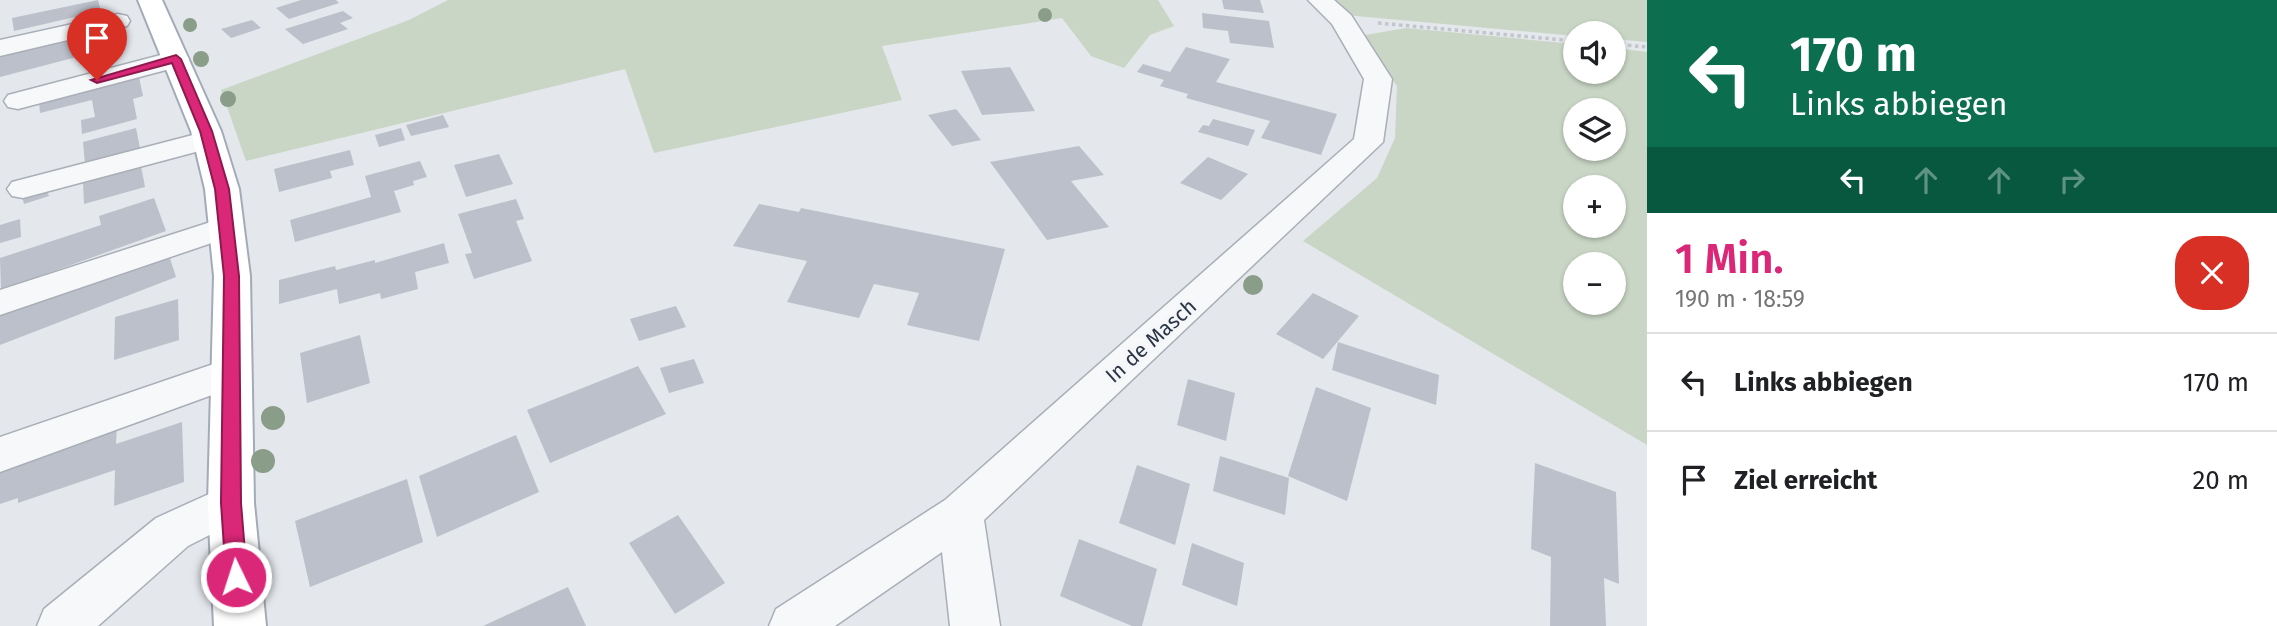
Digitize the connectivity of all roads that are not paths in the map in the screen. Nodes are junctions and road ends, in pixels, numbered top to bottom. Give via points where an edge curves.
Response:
1 (152, 5) edge
2 (1331, 10) edge
3 (118, 21) junction
4 (0, 48) edge
5 (173, 52) junction
6 (18, 101) dead end
7 (208, 140) junction
8 (23, 189) dead end
9 (226, 227) junction
10 (0, 303) edge
11 (231, 373) junction
12 (0, 455) edge
13 (231, 503) junction
14 (961, 514) junction
15 (62, 626) edge
16 (240, 626) edge
17 (794, 626) edge
18 (975, 626) edge

1 - 3 street
1 - 5 main road
2 - 14 street, In de Masch via 1378,79 1368,142
3 - 4 street
3 - 5 street via 134,52
5 - 6 street
5 - 7 main road
7 - 8 lane
7 - 9 main road via 222,189
9 - 10 street
9 - 11 main road via 232,276
11 - 12 street
11 - 13 main road
13 - 15 street via 172,532
13 - 16 main road
14 - 17 street, In de Masch
14 - 18 street

